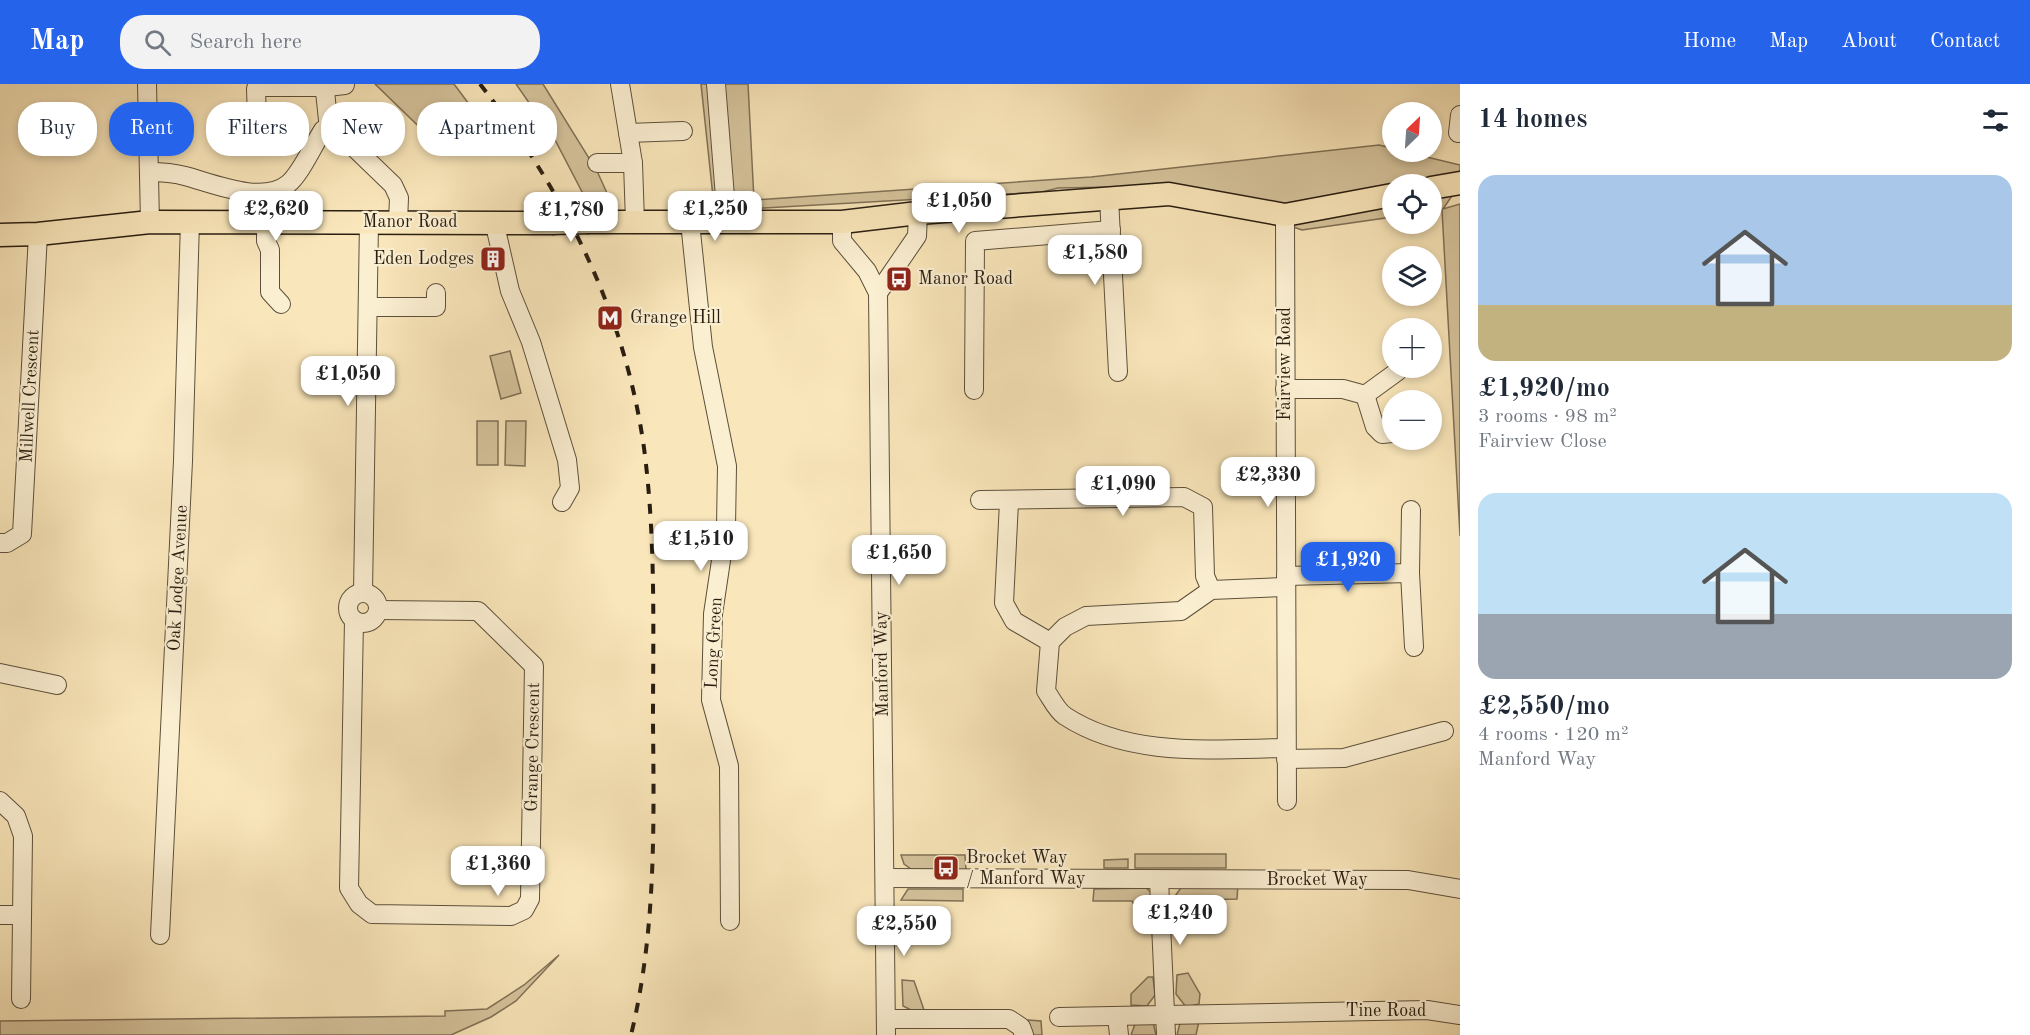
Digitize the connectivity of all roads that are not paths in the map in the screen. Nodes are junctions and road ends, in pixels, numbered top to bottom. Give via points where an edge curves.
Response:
1 (147, 84) edge
2 (620, 84) edge
3 (716, 84) edge
4 (345, 85) edge
5 (325, 91) junction
6 (256, 102) edge
7 (326, 102) edge
8 (683, 131) dead end
9 (321, 132) edge
10 (628, 133) junction
11 (363, 156) edge
12 (597, 163) dead end
13 (633, 163) junction
14 (149, 172) junction
15 (1460, 183) edge
16 (1442, 186) edge
17 (1382, 197) edge
18 (1109, 198) junction
19 (918, 213) junction
20 (1285, 215) junction
21 (190, 221) junction
22 (266, 221) junction
23 (494, 221) junction
24 (150, 222) junction
25 (369, 222) junction
26 (398, 222) junction
27 (635, 222) junction
28 (690, 222) junction
29 (727, 222) junction
30 (842, 222) junction
31 (1111, 230) junction
32 (38, 234) junction
33 (0, 235) edge
34 (436, 293) dead end
35 (878, 293) junction
36 (281, 304) dead end
37 (368, 307) junction
38 (1118, 372) dead end
39 (1387, 378) edge
40 (1285, 389) junction
41 (974, 390) dead end
42 (1365, 395) junction
43 (1382, 434) edge
44 (980, 500) dead end
45 (562, 502) dead end
46 (1009, 502) junction
47 (1411, 510) dead end
48 (0, 543) edge
49 (1410, 573) junction
50 (1285, 581) junction
51 (1211, 590) junction
52 (363, 593) junction
53 (378, 610) junction
54 (354, 620) junction
55 (1050, 642) junction
56 (1414, 647) dead end
57 (0, 673) edge
58 (57, 685) dead end
59 (1444, 731) dead end
60 (1286, 754) junction
61 (0, 801) edge
62 (1287, 801) dead end
63 (885, 879) junction
64 (1159, 880) junction
65 (1460, 889) edge
66 (0, 915) edge
67 (22, 915) junction
68 (730, 921) dead end
69 (160, 935) dead end
70 (21, 999) dead end
71 (1164, 1014) junction
72 (1117, 1016) junction
73 (1460, 1016) edge
74 (1059, 1017) dead end
75 (886, 1027) edge
76 (1024, 1035) edge
77 (1119, 1035) edge
78 (1166, 1035) edge

1 - 14 street
2 - 10 street
3 - 29 street
4 - 5 street via 327,87
5 - 6 street via 318,87 262,87 256,89
5 - 7 street
8 - 10 street
9 - 14 street via 289,184 276,190 220,189 185,176
10 - 13 street
11 - 26 street via 393,185 399,198
12 - 13 street
13 - 27 street
14 - 24 street
15 - 16 main road
17 - 20 main road, Manor Road
18 - 19 main road, Manor Road
18 - 20 main road, Manor Road via 1169,194
18 - 31 street
19 - 30 main road, Manor Road
19 - 35 street via 917,236
20 - 40 street, Fairview Road
21 - 22 main road, Manor Road
21 - 24 main road, Manor Road
21 - 69 street, Oak Lodge Avenue via 183,461
22 - 25 main road, Manor Road
22 - 36 street via 270,292
23 - 26 main road, Manor Road
23 - 27 main road, Manor Road, bridge
23 - 45 street via 510,291 531,342 567,460 570,488
24 - 32 main road, Manor Road
25 - 26 main road, Manor Road
25 - 37 street
27 - 28 main road, Manor Road
28 - 29 main road, Manor Road
28 - 68 street, Long Green via 703,347 727,466 726,527 713,614 711,700 729,766
29 - 30 main road, Manor Road
30 - 35 street, Manford Way via 842,241 867,271
31 - 38 street
31 - 41 street via 975,241
32 - 33 main road, Manor Road
32 - 48 street, Millwell Crescent via 22,534
34 - 37 street via 436,307
35 - 63 street, Manford Way
37 - 52 street
39 - 42 street
40 - 42 street via 1343,389
40 - 50 street, Fairview Road
42 - 43 street via 1375,427
44 - 46 street
46 - 51 street via 1184,497 1203,507 1205,576
46 - 55 street via 1004,603 1014,621
47 - 49 street
49 - 50 street
49 - 56 street
50 - 51 street
50 - 60 street, Fairview Road
51 - 55 street via 1181,611 1086,616 1065,627
52 - 53 street via 372,597
52 - 54 street, Grange Crescent via 348,603 348,613
53 - 54 street, Grange Crescent via 369,622
53 - 54 street, Grange Crescent via 478,611 534,666 530,899 524,910 511,916 372,914 359,904 350,888
55 - 60 street via 1046,691 1063,716 1117,739 1187,749
57 - 58 street
59 - 60 street via 1344,758
60 - 62 street, Fairview Road
61 - 67 street via 16,816 23,836
63 - 64 street, Brocket Way
63 - 75 street, Manford Way
64 - 65 street, Brocket Way via 1407,880
64 - 71 street
66 - 67 street
67 - 70 street
71 - 72 street, Tine Road
71 - 73 street, Tine Road via 1427,1010
71 - 78 street
72 - 74 street, Tine Road
72 - 77 street
75 - 76 street via 1009,1019 1021,1027

